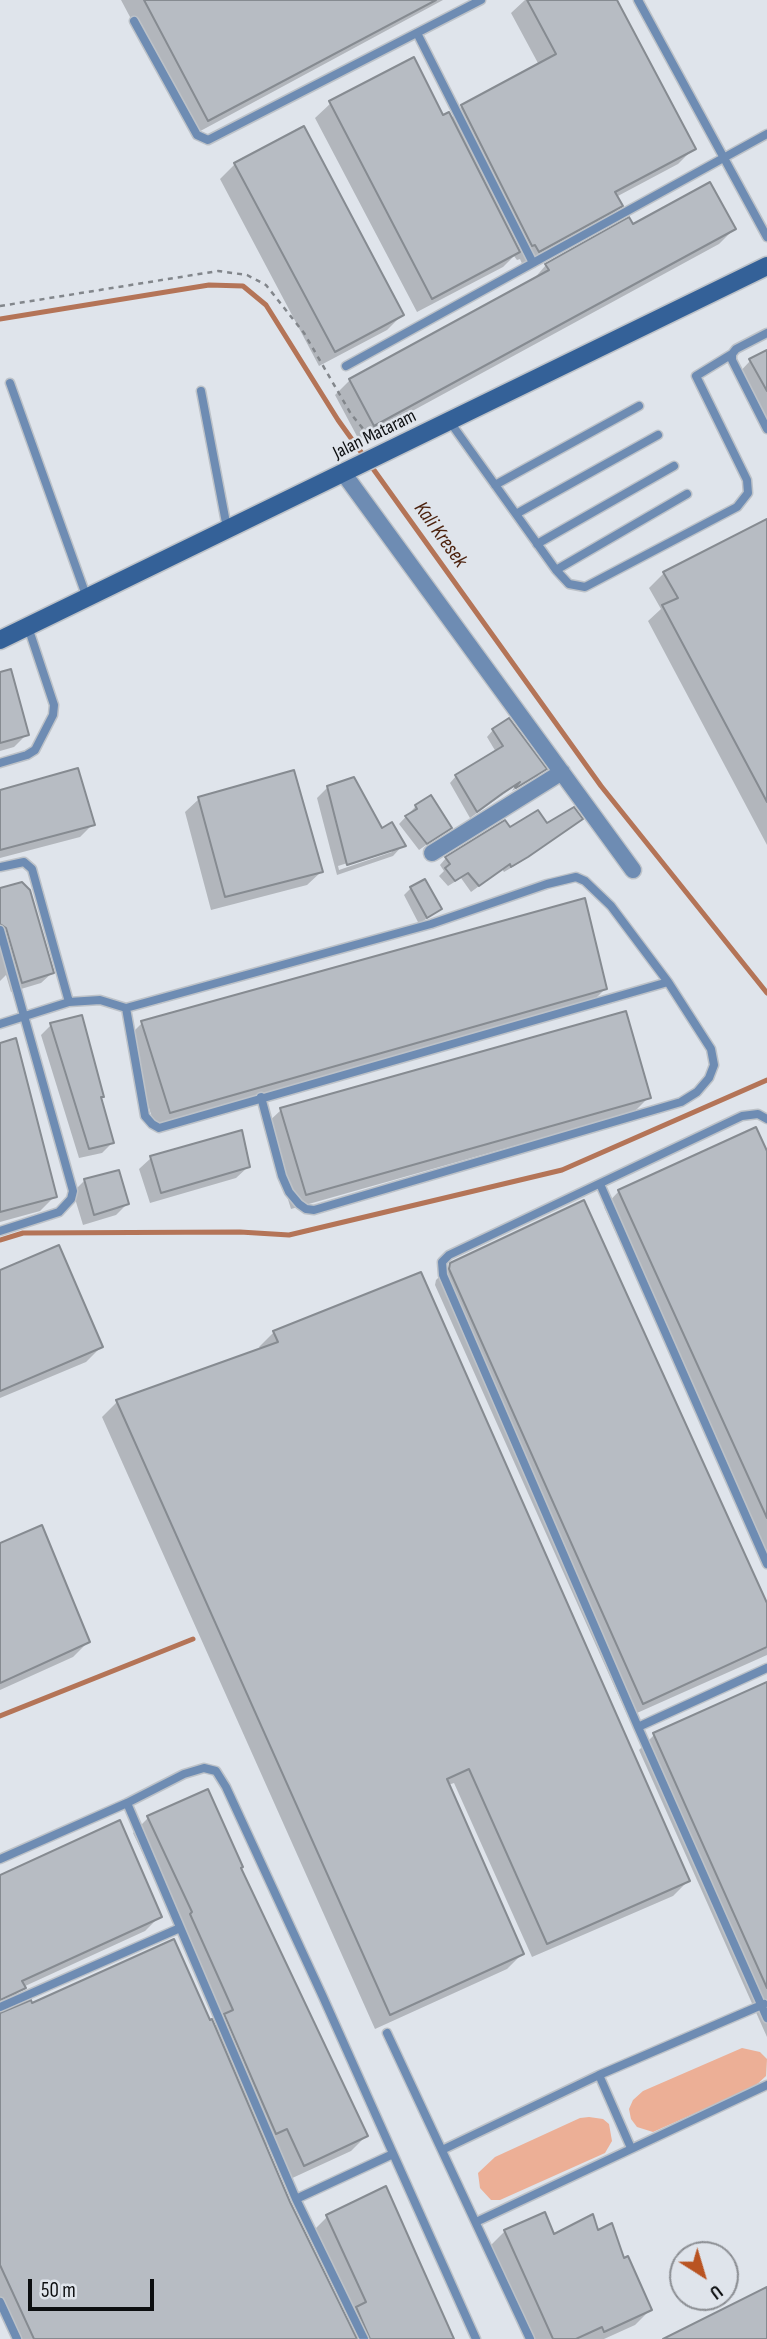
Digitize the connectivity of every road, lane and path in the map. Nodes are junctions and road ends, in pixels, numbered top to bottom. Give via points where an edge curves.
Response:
1 (481, 0) edge
2 (638, 0) edge
3 (134, 21) dead end
4 (416, 33) junction
5 (767, 134) edge
6 (723, 157) junction
7 (767, 237) edge
8 (533, 263) junction
9 (767, 266) edge
10 (0, 306) edge
11 (767, 332) edge
12 (732, 354) junction
13 (346, 366) dead end
14 (10, 383) dead end
15 (201, 391) dead end
16 (639, 406) dead end
17 (450, 422) junction
18 (767, 429) edge
19 (658, 435) dead end
20 (382, 456) junction
21 (674, 466) dead end
22 (346, 472) junction
23 (495, 485) junction
24 (687, 494) dead end
25 (516, 514) junction
26 (228, 530) junction
27 (537, 544) junction
28 (556, 570) junction
29 (87, 598) junction
30 (28, 627) junction
31 (0, 640) edge
32 (0, 762) edge
33 (562, 772) junction
34 (432, 853) dead end
35 (0, 867) edge
36 (633, 870) dead end
37 (0, 930) edge
38 (668, 982) junction
39 (69, 1002) junction
40 (126, 1008) junction
41 (23, 1016) junction
42 (0, 1024) edge
43 (261, 1097) junction
44 (767, 1119) edge
45 (600, 1184) junction
46 (0, 1231) edge
47 (767, 1564) edge
48 (767, 1668) edge
49 (638, 1727) junction
50 (127, 1803) junction
51 (0, 1859) edge
52 (180, 1928) junction
53 (764, 2004) edge
54 (0, 2007) edge
55 (767, 2018) edge
56 (387, 2032) dead end
57 (599, 2075) junction
58 (767, 2085) edge
59 (631, 2148) junction
60 (442, 2150) junction
61 (393, 2154) junction
62 (296, 2199) junction
63 (476, 2222) junction
64 (0, 2302) edge
65 (17, 2339) edge
66 (364, 2339) edge
67 (476, 2339) edge
68 (530, 2339) edge

1 - 4 lane
2 - 6 lane
3 - 4 lane via 197,135 208,140
4 - 8 lane
5 - 6 lane
6 - 7 lane
6 - 8 lane
8 - 13 lane
9 - 17 main road, Jalan Mataram
10 - 20 path via 218,271 247,275 266,285 296,324
11 - 12 lane
12 - 18 lane
12 - 28 lane via 696,376 747,480 748,493 737,506 585,587 569,584
14 - 29 lane
15 - 26 lane
16 - 23 lane
17 - 20 main road, Jalan Mataram
17 - 23 lane
19 - 25 lane
20 - 22 main road, Jalan Mataram
21 - 27 lane
22 - 26 main road, Jalan Mataram
22 - 33 street
23 - 25 lane
24 - 28 lane
25 - 27 lane
26 - 29 main road, Jalan Mataram
27 - 28 lane
29 - 30 main road, Jalan Mataram
30 - 31 main road, Jalan Mataram
30 - 32 lane via 54,705 53,715 35,750
33 - 34 street
33 - 36 street
35 - 39 lane via 24,862 32,869
37 - 41 lane
38 - 40 lane via 611,906 576,877 431,924
38 - 43 lane
38 - 43 lane via 711,1049 714,1065 697,1092 681,1102 314,1210 299,1204 289,1192
39 - 40 lane via 100,1000
39 - 41 lane
40 - 43 lane via 145,1116 152,1124 159,1128
41 - 42 lane
41 - 46 lane via 73,1191 66,1208 59,1212
44 - 45 lane via 758,1114 742,1116
45 - 47 lane
45 - 49 lane via 449,1255 442,1267
48 - 49 lane
49 - 53 lane
50 - 51 lane
50 - 52 lane
50 - 61 lane via 184,1774 204,1768 216,1771
52 - 54 lane
52 - 62 lane
53 - 55 lane
53 - 57 lane
56 - 60 lane
57 - 59 lane
57 - 60 lane
58 - 59 lane
59 - 63 lane
60 - 63 lane
61 - 62 lane
61 - 67 lane
62 - 66 lane
63 - 68 lane
64 - 65 lane

